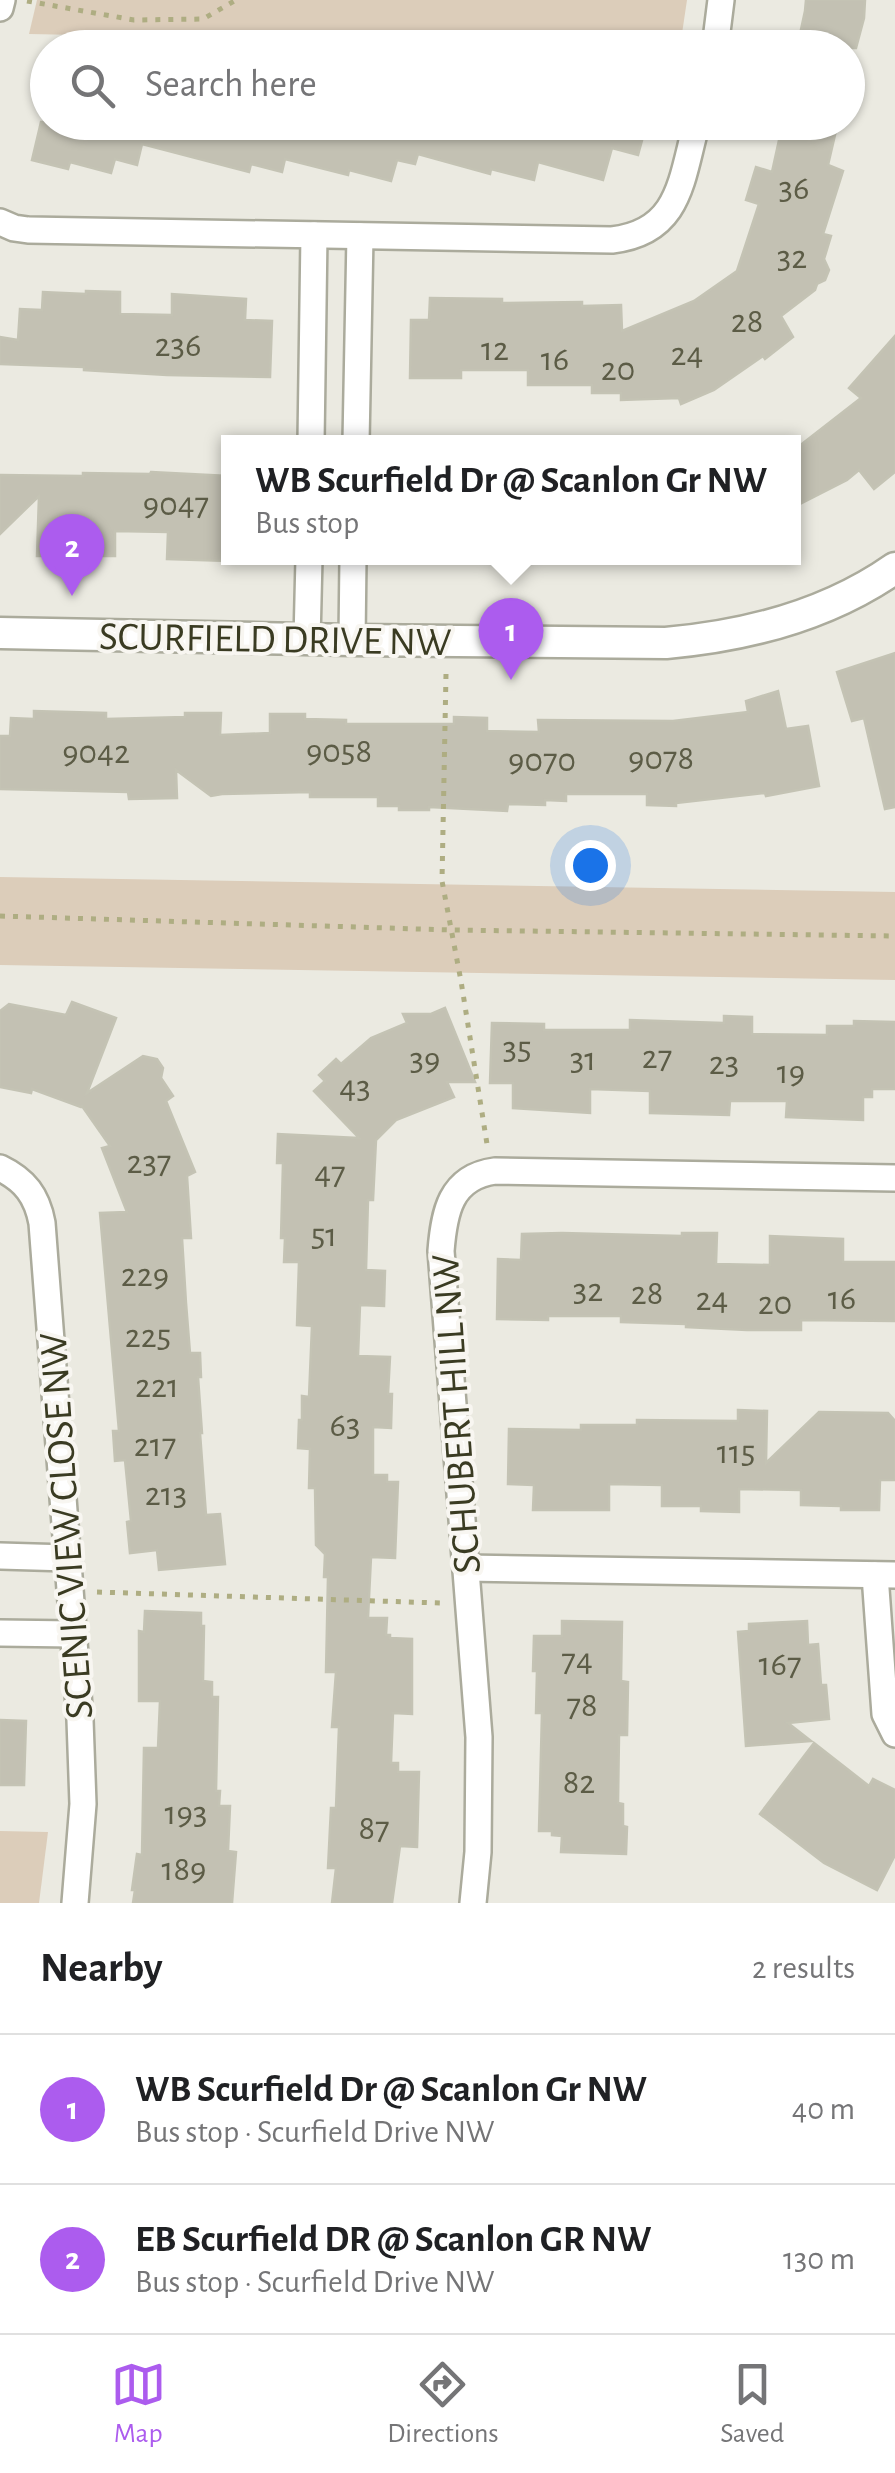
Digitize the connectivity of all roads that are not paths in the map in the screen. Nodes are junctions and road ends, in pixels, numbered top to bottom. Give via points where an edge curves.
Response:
1 (2, 0) edge
2 (721, 0) edge
3 (0, 8) edge
4 (718, 30) edge
5 (692, 140) edge
6 (0, 222) edge
7 (314, 235) junction
8 (360, 236) junction
9 (311, 435) edge
10 (356, 435) edge
11 (309, 565) edge
12 (353, 565) edge
13 (895, 568) edge
14 (0, 633) edge
15 (307, 640) junction
16 (352, 640) junction
17 (0, 1168) edge
18 (895, 1178) edge
19 (0, 1556) edge
20 (68, 1558) junction
21 (466, 1568) junction
22 (885, 1575) edge
23 (0, 1633) edge
24 (74, 1634) junction
25 (895, 1734) edge
26 (75, 1903) edge
27 (474, 1903) edge

1 - 3 street
2 - 4 street
5 - 8 street via 672,206 633,238
6 - 7 street via 28,230
7 - 8 street
7 - 9 street
8 - 10 street
11 - 15 street
12 - 16 street
13 - 16 street, SCURFIELD DRIVE NW via 807,613 709,639
14 - 15 street, SCURFIELD DRIVE NW
15 - 16 street, SCURFIELD DRIVE NW
17 - 20 street, SCENIC VIEW CLOSE NW via 26,1184 42,1223
18 - 21 street, SCHUBERT HILL NW via 488,1172 466,1182 450,1202 441,1251
19 - 20 street
20 - 24 street, SCENIC VIEW CLOSE NW
21 - 22 street
21 - 27 street, SCHUBERT HILL NW via 480,1769
22 - 25 street via 885,1714
23 - 24 street
24 - 26 street, SCENIC VIEW CLOSE NW via 83,1804

